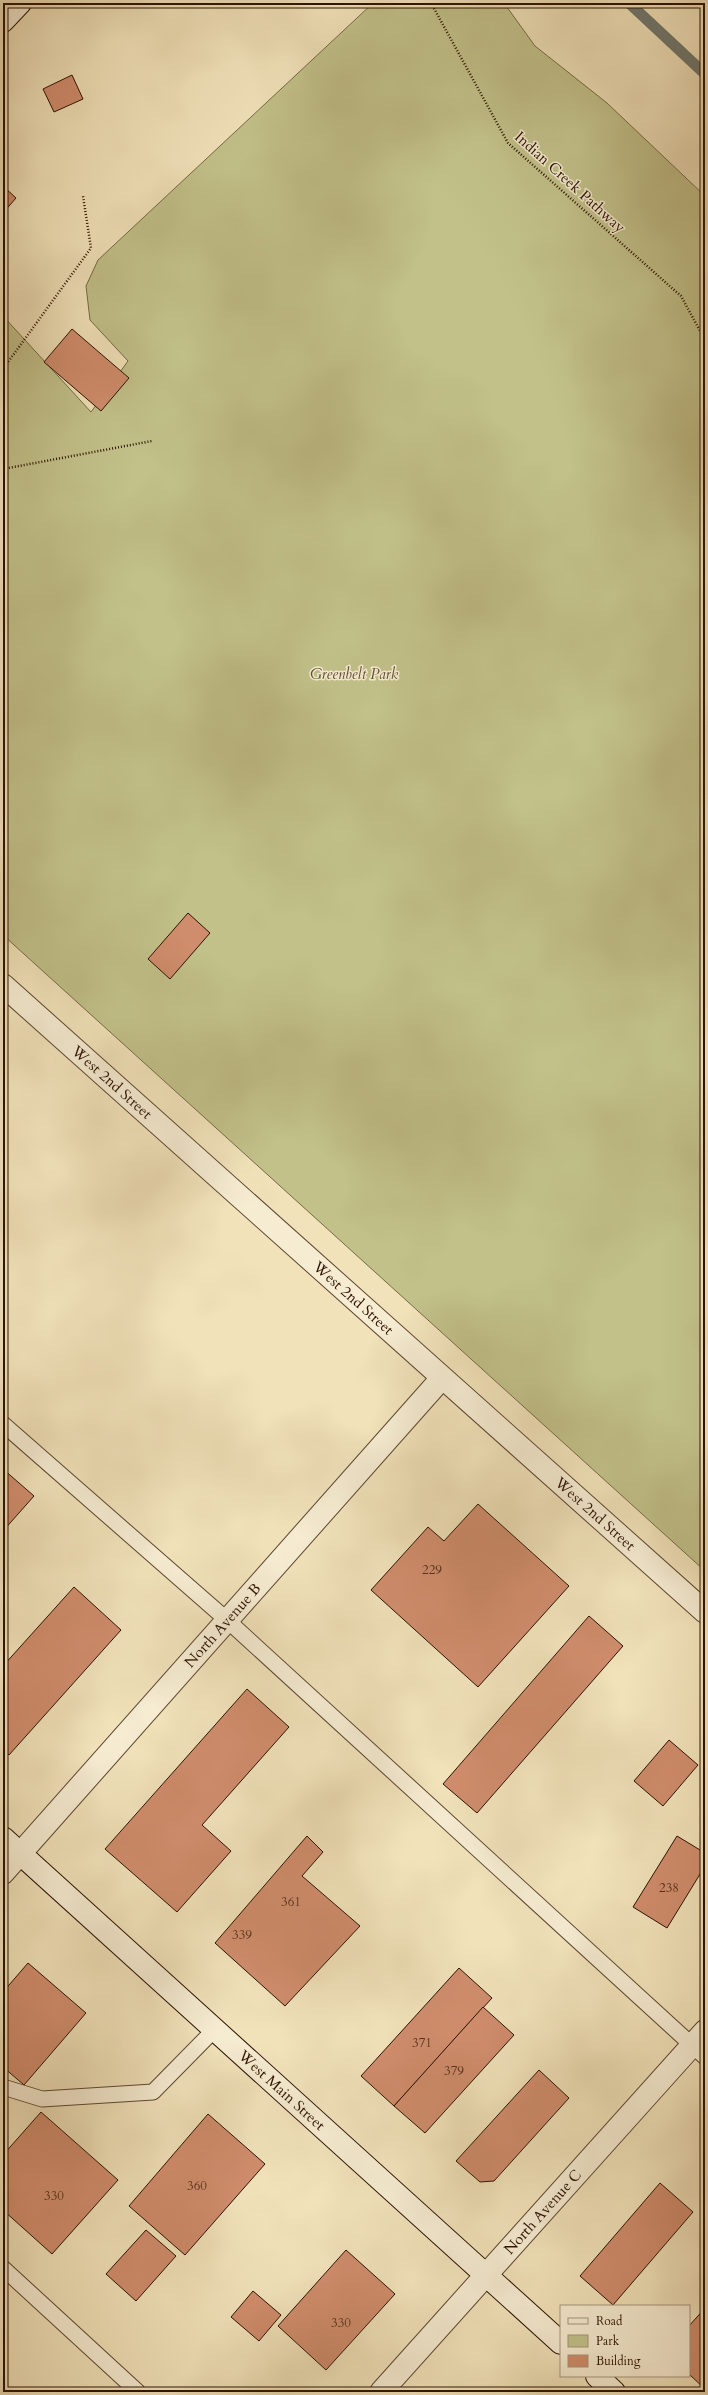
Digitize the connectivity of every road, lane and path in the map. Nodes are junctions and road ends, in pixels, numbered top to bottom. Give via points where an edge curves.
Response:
1 (20, 3) edge
2 (431, 3) edge
3 (3, 21) edge
4 (83, 196) dead end
5 (705, 340) edge
6 (3, 369) edge
7 (152, 441) dead end
8 (3, 469) edge
9 (3, 985) edge
10 (442, 1378) junction
11 (3, 1424) edge
12 (705, 1612) edge
13 (227, 1620) junction
14 (3, 1838) edge
15 (21, 1853) junction
16 (3, 1873) edge
17 (215, 2029) junction
18 (701, 2044) edge
19 (3, 2087) edge
20 (3, 2268) edge
21 (484, 2274) junction
22 (560, 2342) edge
23 (598, 2377) edge
24 (138, 2392) edge
25 (380, 2392) edge
26 (614, 2392) edge

1 - 3 street
2 - 5 path, Indian Creek Pathway via 508,143 680,296
4 - 6 path via 91,248
7 - 8 path
9 - 10 street, West 2nd Street
10 - 12 street, West 2nd Street
10 - 13 street, North Avenue B
11 - 13 lane
13 - 15 street, North Avenue B
13 - 18 lane
14 - 15 street, West Main Street
15 - 16 street, North Avenue B
15 - 17 street, West Main Street
17 - 19 lane via 153,2092 42,2099
17 - 21 street, West Main Street
18 - 21 street, North Avenue C
20 - 24 lane
21 - 22 street, West Main Street
21 - 25 street, North Avenue C
23 - 26 street

